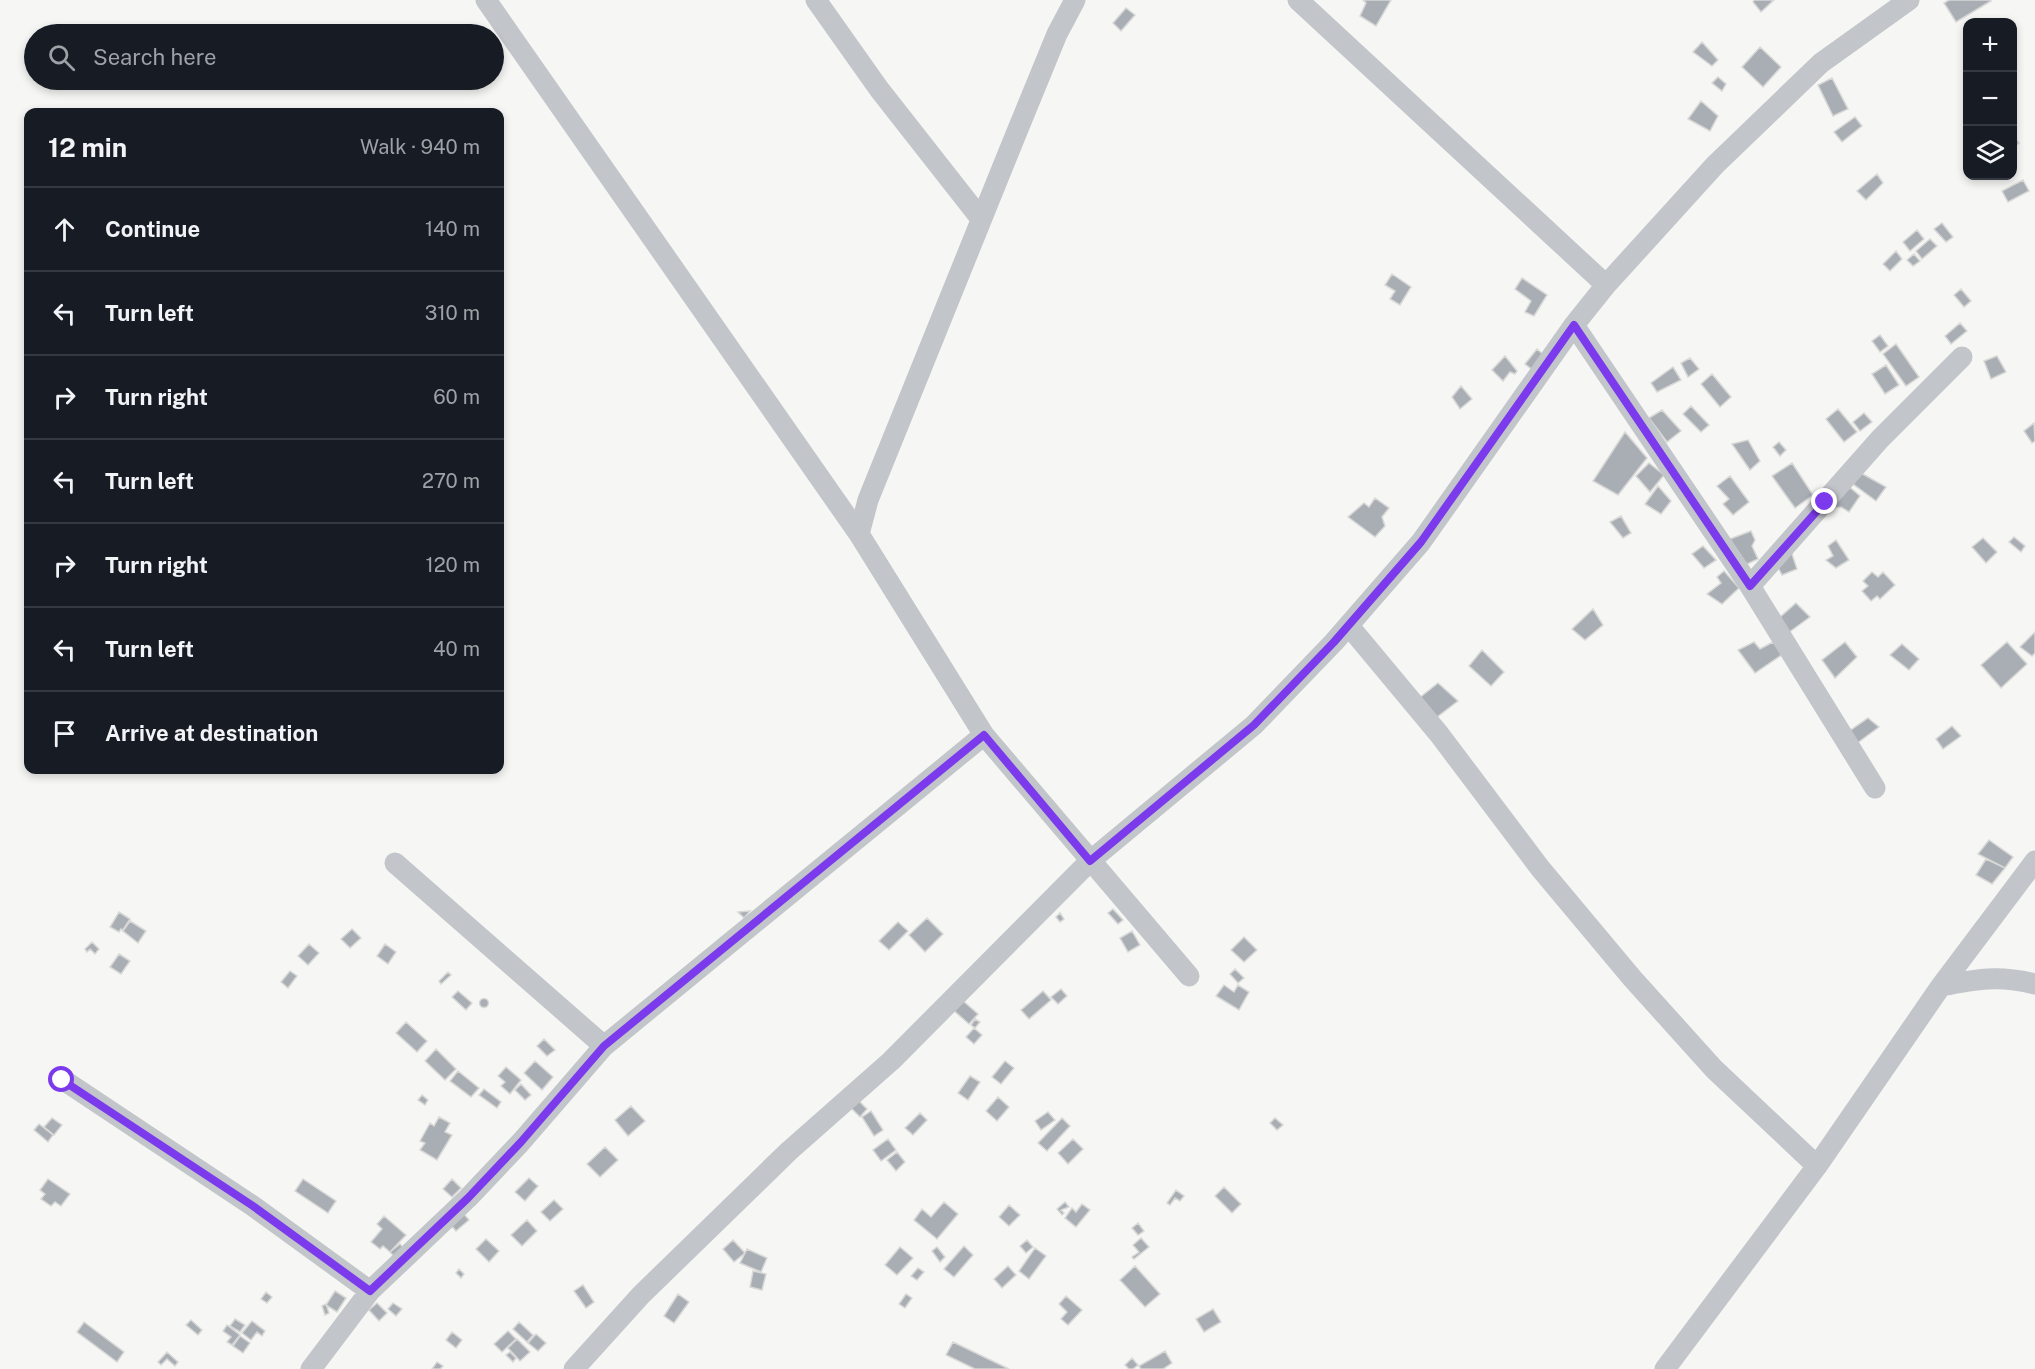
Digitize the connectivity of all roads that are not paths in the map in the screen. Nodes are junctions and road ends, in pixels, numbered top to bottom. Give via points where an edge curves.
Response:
1 (486, 0) edge
2 (816, 0) edge
3 (1075, 0) edge
4 (1298, 0) edge
5 (1909, 0) edge
6 (503, 24) edge
7 (504, 26) edge
8 (981, 219) junction
9 (1606, 285) junction
10 (1574, 325) junction
11 (1962, 357) dead end
12 (859, 534) junction
13 (1750, 586) junction
14 (1349, 626) junction
15 (984, 735) junction
16 (1875, 788) dead end
17 (1090, 861) junction
18 (2035, 861) edge
19 (396, 863) dead end
20 (1190, 976) dead end
21 (2035, 984) edge
22 (1941, 986) junction
23 (604, 1046) junction
24 (62, 1080) dead end
25 (1817, 1166) junction
26 (370, 1291) junction
27 (311, 1369) edge
28 (574, 1369) edge
29 (1665, 1369) edge

1 - 6 street
2 - 8 street via 879,89
3 - 8 street via 1057,34
4 - 9 street
5 - 9 street via 1821,63 1714,165
7 - 12 street
8 - 12 street via 868,500
9 - 10 street
10 - 13 street
10 - 14 street via 1421,542
11 - 13 street via 1880,439
12 - 15 street
13 - 16 street
14 - 17 street via 1254,725
14 - 25 street via 1632,978 1714,1069
15 - 17 street
15 - 23 street
17 - 20 street
17 - 28 street via 891,1061 789,1150 641,1295
18 - 22 street
19 - 23 street
21 - 22 street via 1980,978
22 - 25 street
23 - 26 street via 483,1182
24 - 26 street via 253,1206
25 - 29 street
26 - 27 street

